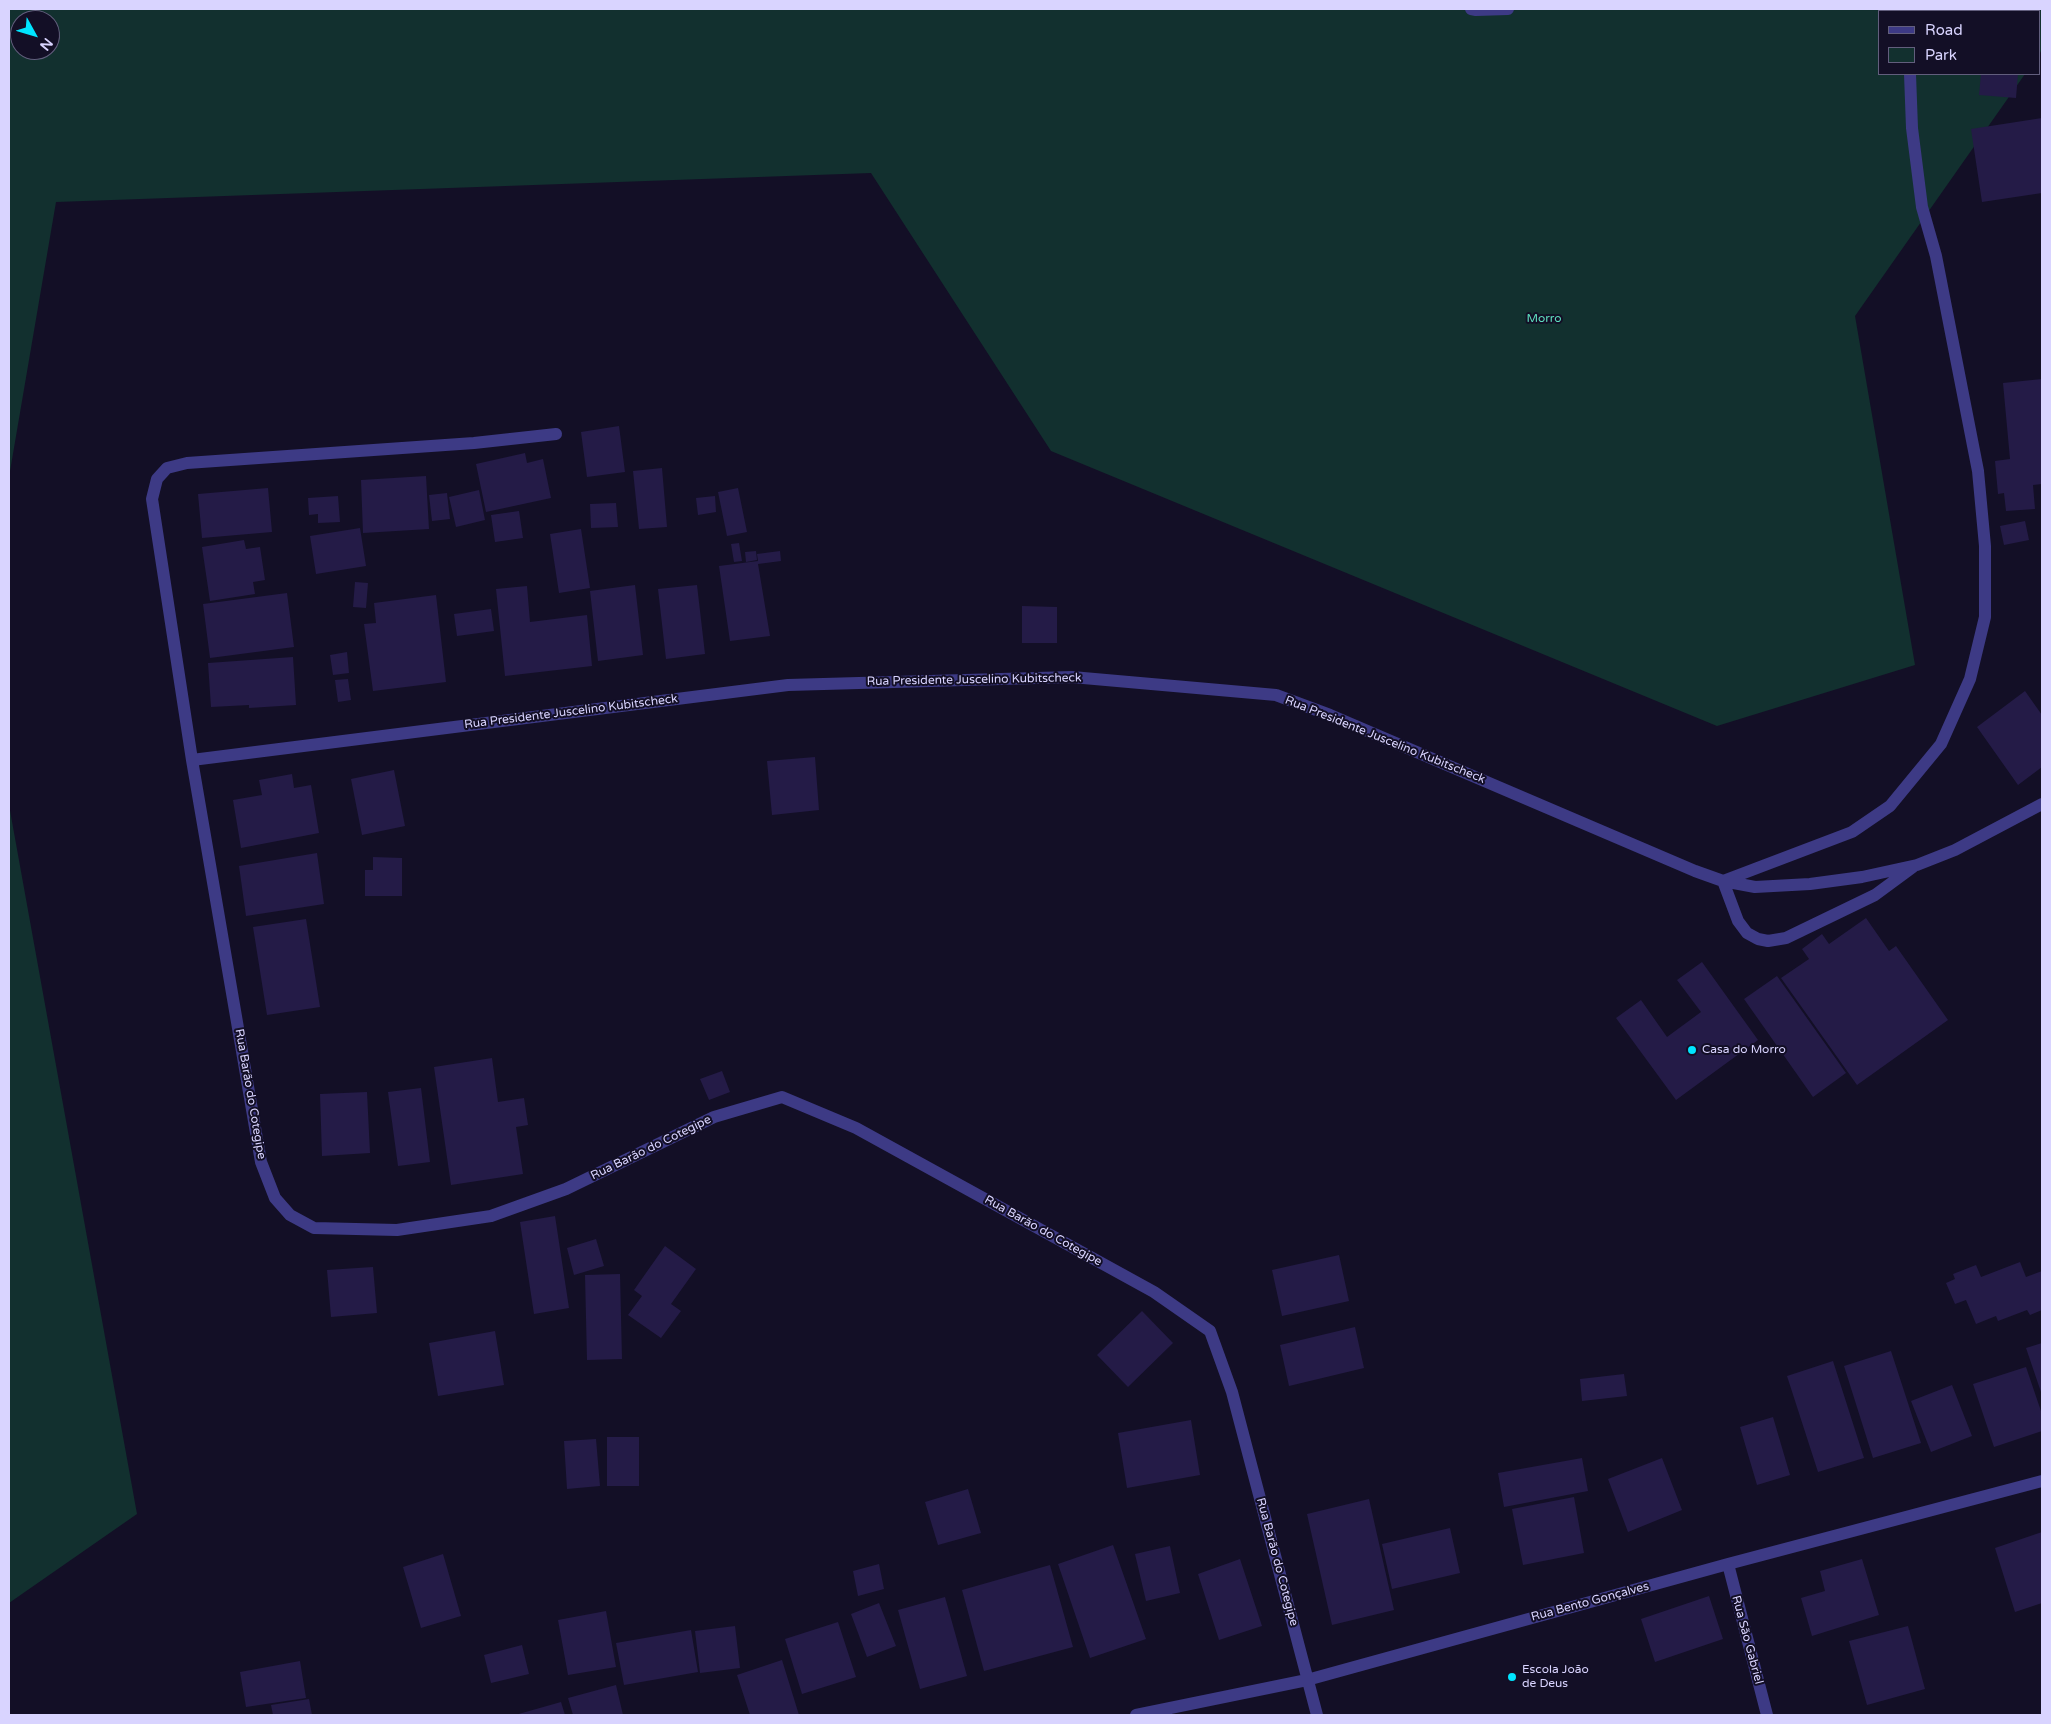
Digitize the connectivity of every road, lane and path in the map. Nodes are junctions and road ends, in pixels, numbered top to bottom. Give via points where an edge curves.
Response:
1 (1471, 9) edge
2 (1508, 9) edge
3 (1910, 75) edge
4 (556, 434) dead end
5 (192, 760) junction
6 (2042, 804) edge
7 (1917, 865) junction
8 (1723, 881) junction
9 (2042, 1482) edge
10 (1728, 1564) junction
11 (1308, 1680) junction
12 (1136, 1715) edge
13 (1317, 1715) edge
14 (1767, 1715) edge

1 - 2 street
3 - 8 street via 1912,128 1922,207 1936,256 1978,470 1985,546 1985,617 1970,679 1941,744 1890,806 1852,832
4 - 5 street, Rua Barão do Cotegipe via 474,443 187,463 167,468 157,479 152,499
5 - 8 street, Rua Presidente Juscelino Kubitscheck via 788,685 1072,677 1276,695
5 - 11 street, Rua Barão do Cotegipe via 261,1162 275,1198 290,1216 314,1228 396,1230 491,1216 566,1189 714,1117 782,1097 856,1128 1154,1292 1210,1331 1232,1392
6 - 7 street, Rua Presidente Juscelino Kubitscheck via 1955,850
7 - 8 street, Rua Presidente Juscelino Kubitscheck via 1810,884 1754,887
7 - 8 street, Rua Presidente Juscelino Kubitscheck via 1875,895 1786,938 1768,941 1747,932 1738,921
9 - 10 street, Rua Bento Gonçalves
10 - 11 street, Rua Bento Gonçalves
10 - 14 street, Rua São Gabriel
11 - 12 street, Rua Bento Gonçalves
11 - 13 street, Rua Barão do Cotegipe

